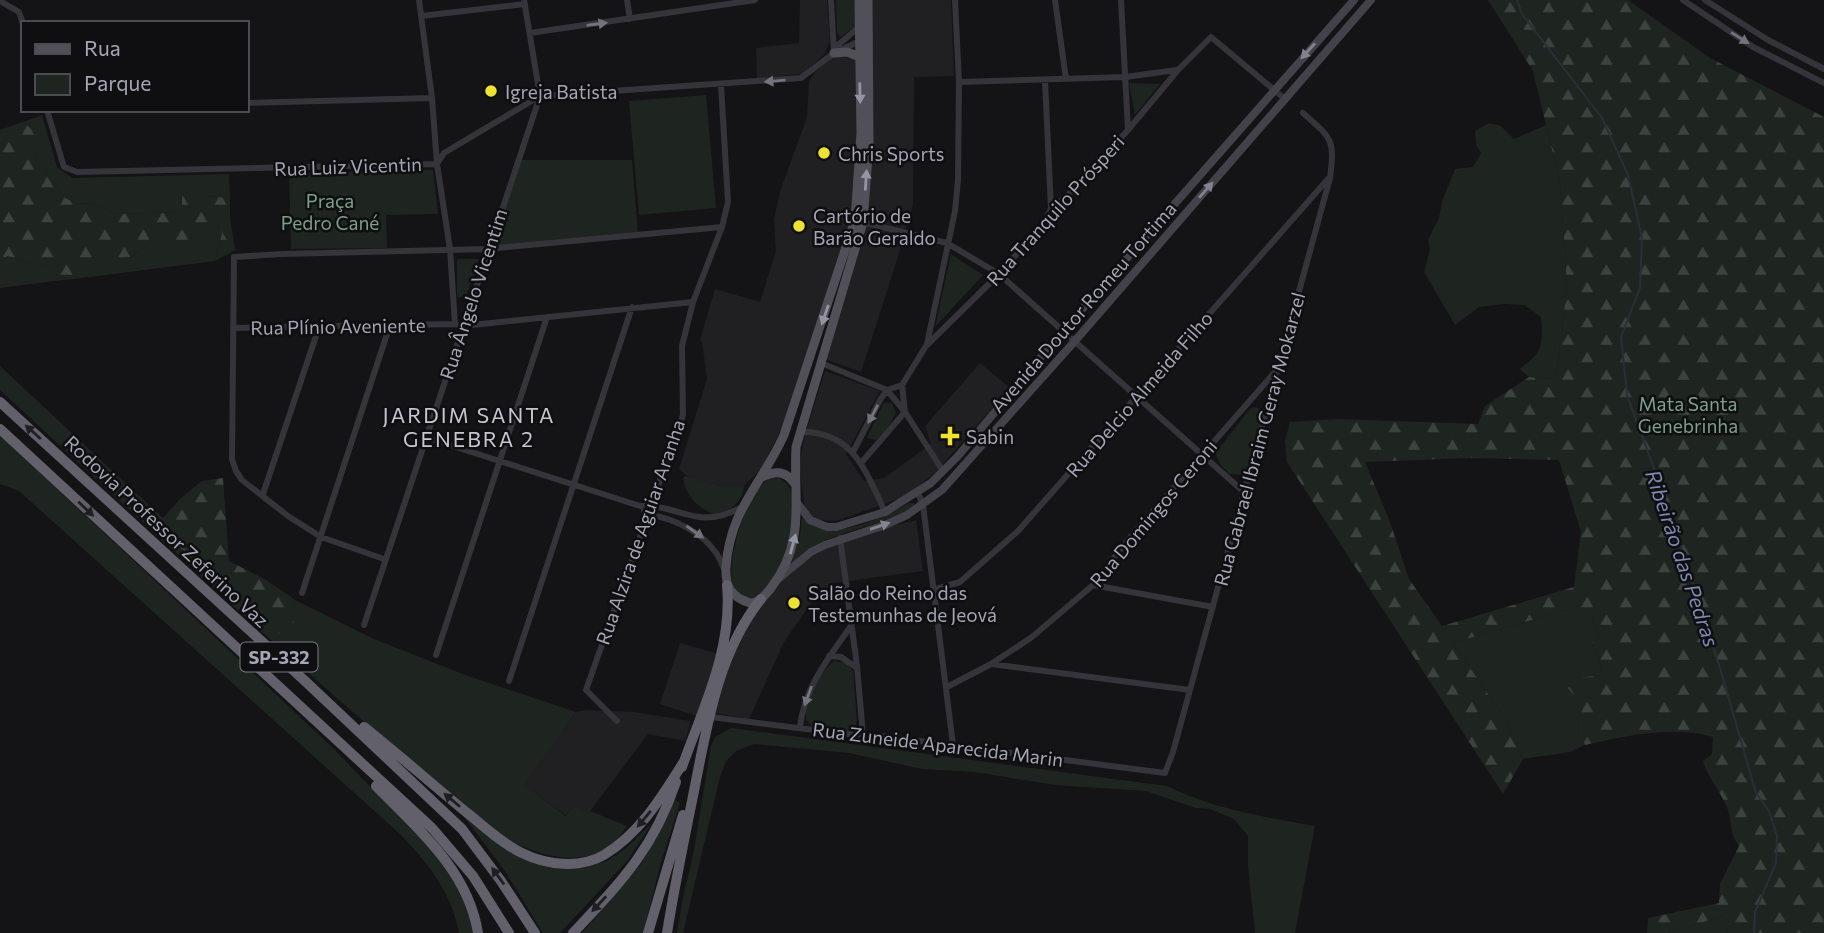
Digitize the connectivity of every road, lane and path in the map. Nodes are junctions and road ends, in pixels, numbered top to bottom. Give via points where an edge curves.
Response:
1 (419, 0) edge
2 (627, 0) edge
3 (755, 0) edge
4 (831, 0) edge
5 (859, 0) edge
6 (868, 0) edge
7 (956, 0) edge
8 (1055, 0) edge
9 (1121, 0) edge
10 (1354, 0) edge
11 (1371, 0) edge
12 (1683, 0) edge
13 (1705, 0) edge
14 (0, 1) edge
15 (743, 1) edge
16 (525, 2) edge
17 (421, 16) junction
18 (630, 19) junction
19 (22, 21) edge
20 (859, 27) junction
21 (530, 33) junction
22 (864, 40) junction
23 (834, 53) junction
24 (860, 57) junction
25 (1178, 69) junction
26 (1824, 69) edge
27 (1125, 77) junction
28 (1066, 79) junction
29 (1045, 81) junction
30 (959, 82) junction
31 (1824, 83) edge
32 (721, 85) junction
33 (1273, 90) junction
34 (540, 96) junction
35 (432, 98) junction
36 (1285, 99) junction
37 (248, 103) edge
38 (48, 112) edge
39 (1303, 113) dead end
40 (1128, 130) junction
41 (437, 164) junction
42 (1330, 178) junction
43 (1051, 209) junction
44 (863, 222) junction
45 (722, 227) junction
46 (947, 243) junction
47 (450, 249) junction
48 (487, 249) junction
49 (999, 274) junction
50 (693, 302) junction
51 (632, 307) junction
52 (547, 317) junction
53 (390, 325) junction
54 (459, 325) junction
55 (318, 327) junction
56 (233, 328) junction
57 (1063, 331) junction
58 (1074, 342) junction
59 (926, 346) junction
60 (821, 363) junction
61 (1278, 369) junction
62 (802, 381) junction
63 (902, 385) junction
64 (814, 386) junction
65 (887, 390) junction
66 (1137, 397) junction
67 (1252, 398) junction
68 (0, 402) edge
69 (1267, 407) junction
70 (905, 412) junction
71 (0, 429) edge
72 (800, 432) junction
73 (425, 437) junction
74 (853, 452) junction
75 (1202, 455) junction
76 (500, 460) junction
77 (861, 463) junction
78 (943, 471) junction
79 (762, 477) junction
80 (572, 484) junction
81 (795, 484) junction
82 (1244, 492) junction
83 (918, 493) junction
84 (263, 494) junction
85 (798, 504) junction
86 (923, 505) junction
87 (742, 507) junction
88 (648, 509) junction
89 (885, 512) junction
90 (321, 537) junction
91 (840, 538) junction
92 (384, 559) junction
93 (727, 579) junction
94 (777, 580) junction
95 (1093, 586) junction
96 (933, 590) junction
97 (302, 593) dead end
98 (761, 599) junction
99 (1213, 607) junction
100 (364, 625) dead end
101 (851, 626) junction
102 (436, 655) dead end
103 (829, 656) junction
104 (991, 664) junction
105 (857, 668) junction
106 (271, 680) junction
107 (305, 681) junction
108 (509, 681) dead end
109 (947, 687) junction
110 (1190, 690) junction
111 (711, 717) junction
112 (617, 721) dead end
113 (800, 727) junction
114 (863, 734) junction
115 (953, 745) junction
116 (703, 750) junction
117 (683, 763) junction
118 (1165, 773) joint
119 (478, 933) edge
120 (509, 933) edge
121 (535, 933) edge
122 (573, 933) edge
123 (648, 933) edge
124 (667, 933) edge

1 - 17 street
2 - 18 street
3 - 15 street
4 - 23 street
5 - 20 main road
6 - 22 main road
7 - 30 street
8 - 28 street
9 - 27 street
10 -> 33 main road, Avenida Doutor Romeu Tortima
11 - 36 main road, Avenida Doutor Romeu Tortima
12 -> 31 street via 1753,47
13 - 26 street
14 - 19 street via 19,12
15 - 18 street
16 - 17 street
16 - 21 street, Rua Ângelo Vicentim
17 - 35 street
21 -> 18 street
20 - 22 main road
20 - 23 street
21 - 34 street, Rua Ângelo Vicentim
22 - 23 street, Rua Luiz Vicentin
22 - 24 main road
44 -> 22 main road via 869,142
23 - 24 main road
23 -> 32 street, Rua Luiz Vicentin via 801,78
24 -> 62 main road via 855,220
25 - 27 street
25 - 33 street, Rua Tranquilo Prósperi via 1211,37
25 - 40 street, Rua Tranquilo Prósperi
27 - 28 street
27 - 40 street
28 - 29 street
29 - 30 street
29 - 43 street
30 - 46 street via 958,180
32 - 34 street, Rua Luiz Vicentin
32 - 45 street, Rua Alzira de Aguiar Aranha via 728,186
33 - 36 street
33 - 57 main road, Avenida Doutor Romeu Tortima
34 - 41 street, Rua Luiz Vicentin via 444,153
34 - 48 street, Rua Ângelo Vicentim
35 - 37 street
35 - 41 street
58 -> 36 main road, Avenida Doutor Romeu Tortima
38 - 41 street, Rua Luiz Vicentin via 64,167 78,172
39 - 42 street, Rua Gabrael Ibraim Geray Mokarzel via 1330,138
40 - 43 street, Rua Tranquilo Prósperi
41 - 47 street
42 - 61 street, Rua Gabrael Ibraim Geray Mokarzel
42 - 66 street, Rua Delcio Almeida Filho
43 - 49 street, Rua Tranquilo Prósperi
44 - 46 street
44 - 60 main road
45 - 48 street
45 - 50 street, Rua Alzira de Aguiar Aranha
46 - 49 street
46 - 59 street
47 - 48 street
47 - 54 street
47 - 56 street via 234,257
48 - 54 street, Rua Ângelo Vicentim
49 - 57 street
49 - 59 street, Rua Tranquilo Prósperi
50 - 51 street, Rua Plínio Aveniente
50 - 88 street, Rua Alzira de Aguiar Aranha via 682,346 683,415
51 - 52 street, Rua Plínio Aveniente
51 - 80 street
52 - 54 street, Rua Plínio Aveniente
52 - 76 street
53 - 54 street, Rua Plínio Aveniente
53 - 55 street, Rua Plínio Aveniente
53 - 90 street
54 - 73 street, Rua Ângelo Vicentim
55 - 56 street, Rua Plínio Aveniente
55 - 84 street
56 - 84 street via 232,459 242,480
57 - 58 street
57 - 78 main road, Avenida Doutor Romeu Tortima
58 - 66 street
58 - 86 main road, Avenida Doutor Romeu Tortima via 960,471
59 - 63 street, Rua Tranquilo Prósperi
60 - 64 main road
60 - 65 street
61 - 67 street, Rua Domingos Ceroni
61 - 69 street, Rua Gabrael Ibraim Geray Mokarzel
62 - 64 main road
62 - 79 main road via 784,435
63 - 65 street
63 - 70 street
64 - 72 main road
65 - 70 street
65 -> 74 street
66 - 75 street
66 - 96 street, Rua Delcio Almeida Filho via 1018,531 960,582
67 - 69 street
67 - 75 street, Rua Domingos Ceroni
107 -> 68 highway, Rodovia Professor Zeferino Vaz / SP-332
69 - 82 street, Rua Gabrael Ibraim Geray Mokarzel
70 - 77 street
70 - 78 street
71 -> 106 highway, Rodovia Professor Zeferino Vaz / SP-332
72 - 74 street via 828,436
72 - 81 main road
73 - 76 street
73 - 92 street, Rua Ângelo Vicentim
74 - 77 street
75 - 82 street
75 - 95 street, Rua Domingos Ceroni
76 - 80 street
76 - 102 street
77 - 89 street
78 - 83 main road, Avenida Doutor Romeu Tortima
79 - 81 main road via 777,472
79 - 87 main road
80 - 88 street
80 - 108 street
81 - 85 main road
82 - 99 street, Rua Gabrael Ibraim Geray Mokarzel
83 - 86 street
83 - 89 main road, Avenida Doutor Romeu Tortima
84 - 90 street
85 - 89 main road, Avenida Doutor Romeu Tortima via 810,520 827,527
94 -> 85 main road via 793,547
91 -> 86 main road, Avenida Doutor Romeu Tortima via 885,525
86 - 96 street
87 - 88 street via 722,517
87 - 93 main road via 732,530
88 -> 93 street via 699,534 718,554
88 - 112 street, Rua Alzira de Aguiar Aranha via 586,690
90 - 92 street
90 - 97 street
91 - 94 main road, Avenida Doutor Romeu Tortima via 811,552
91 - 101 street
92 - 100 street, Rua Ângelo Vicentim
93 - 98 main road via 733,596 741,601
93 - 117 highway via 729,615 724,644
94 - 98 main road
95 - 99 street
95 - 104 street, Rua Domingos Ceroni
96 - 109 street
98 - 111 highway via 735,639
99 - 110 street, Rua Gabrael Ibraim Geray Mokarzel
101 - 103 street
101 - 105 street
103 - 105 street via 841,657
103 -> 113 street via 815,678
104 - 109 street, Rua Domingos Ceroni
104 - 110 street
105 - 114 street
106 - 119 highway via 443,855 469,898
106 - 120 highway, Rodovia Professor Zeferino Vaz / SP-332 via 432,828 473,876
117 -> 107 highway via 642,822 615,847 583,863 549,862 520,853 504,842
121 -> 107 highway, Rodovia Professor Zeferino Vaz / SP-332 via 462,829
109 - 115 street
110 - 118 street, Rua Gabrael Ibraim Geray Mokarzel
111 - 113 street, Rua Zuneide Aparecida Marin
111 - 116 highway
113 - 114 street, Rua Zuneide Aparecida Marin
114 - 115 street, Rua Zuneide Aparecida Marin
115 - 118 street, Rua Zuneide Aparecida Marin
116 - 123 highway
116 - 124 highway
117 -> 122 highway via 669,804 639,859

